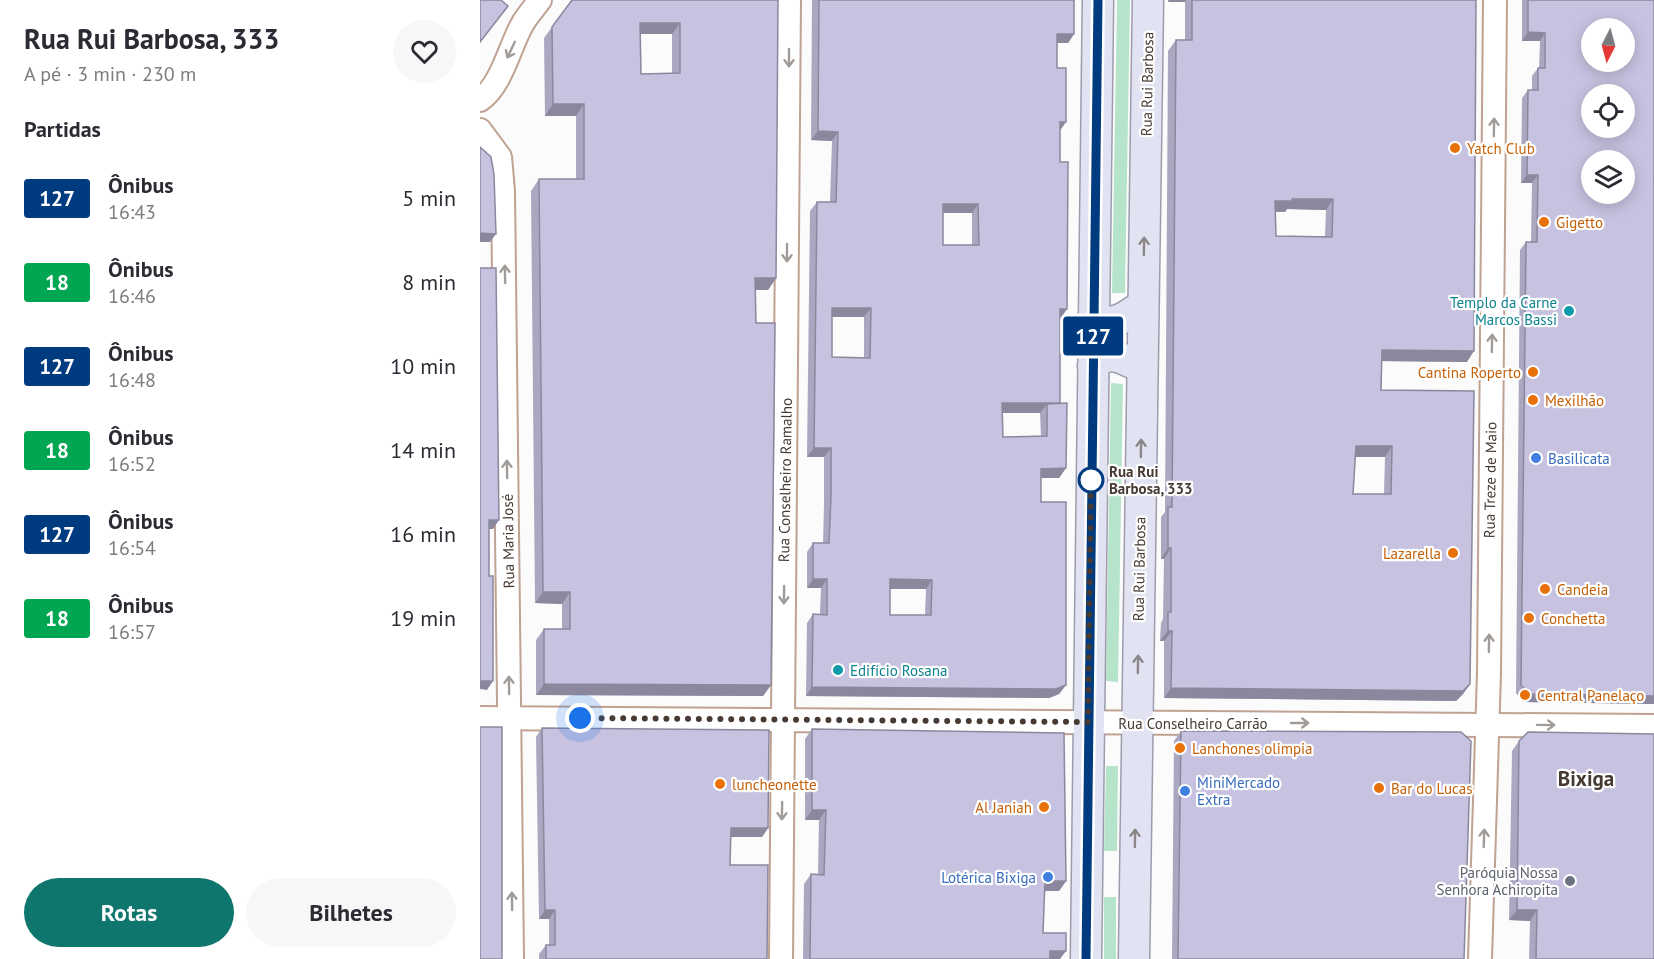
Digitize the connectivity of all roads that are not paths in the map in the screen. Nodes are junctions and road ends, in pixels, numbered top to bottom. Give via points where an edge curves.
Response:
1 (540, 0) edge
2 (789, 0) edge
3 (1098, 0) edge
4 (1148, 0) edge
5 (1495, 0) edge
6 (480, 100) edge
7 (480, 130) edge
8 (1143, 305) junction
9 (1094, 315) junction
10 (1093, 366) junction
11 (1142, 368) junction
12 (480, 718) edge
13 (510, 718) junction
14 (783, 720) junction
15 (1088, 722) junction
16 (1137, 722) junction
17 (1487, 725) junction
18 (1654, 726) edge
19 (1086, 874) junction
20 (1135, 875) junction
21 (512, 959) edge
22 (781, 959) edge
23 (1086, 959) edge
24 (1134, 959) edge
25 (1480, 959) edge

1 -> 6 street via 523,23 495,84
2 -> 14 street, Rua Conselheiro Ramalho
3 - 9 main road
8 -> 4 main road, Rua Rui Barbosa
17 -> 5 street, Rua Treze de Maio
13 -> 7 street, Rua Maria José via 503,190 500,157
8 - 9 main road via 1107,323 1096,320
8 - 11 main road, Rua Rui Barbosa
9 - 10 main road
10 - 11 main road via 1099,359 1115,356
10 - 15 main road
16 -> 11 main road, Rua Rui Barbosa
12 - 13 street, Rua Conselheiro Carrão
13 - 14 street, Rua Conselheiro Carrão
21 -> 13 street, Rua Maria José
14 - 15 street, Rua Conselheiro Carrão
14 -> 22 street, Rua Conselheiro Ramalho
15 - 16 street, Rua Conselheiro Carrão
15 - 19 main road
16 -> 17 street, Rua Conselheiro Carrão
20 -> 16 main road, Rua Rui Barbosa
17 -> 18 street, Rua Conselheiro Carrão
25 -> 17 street, Rua Treze de Maio
19 - 20 main road
19 - 23 main road
20 - 24 main road, Rua Rui Barbosa

